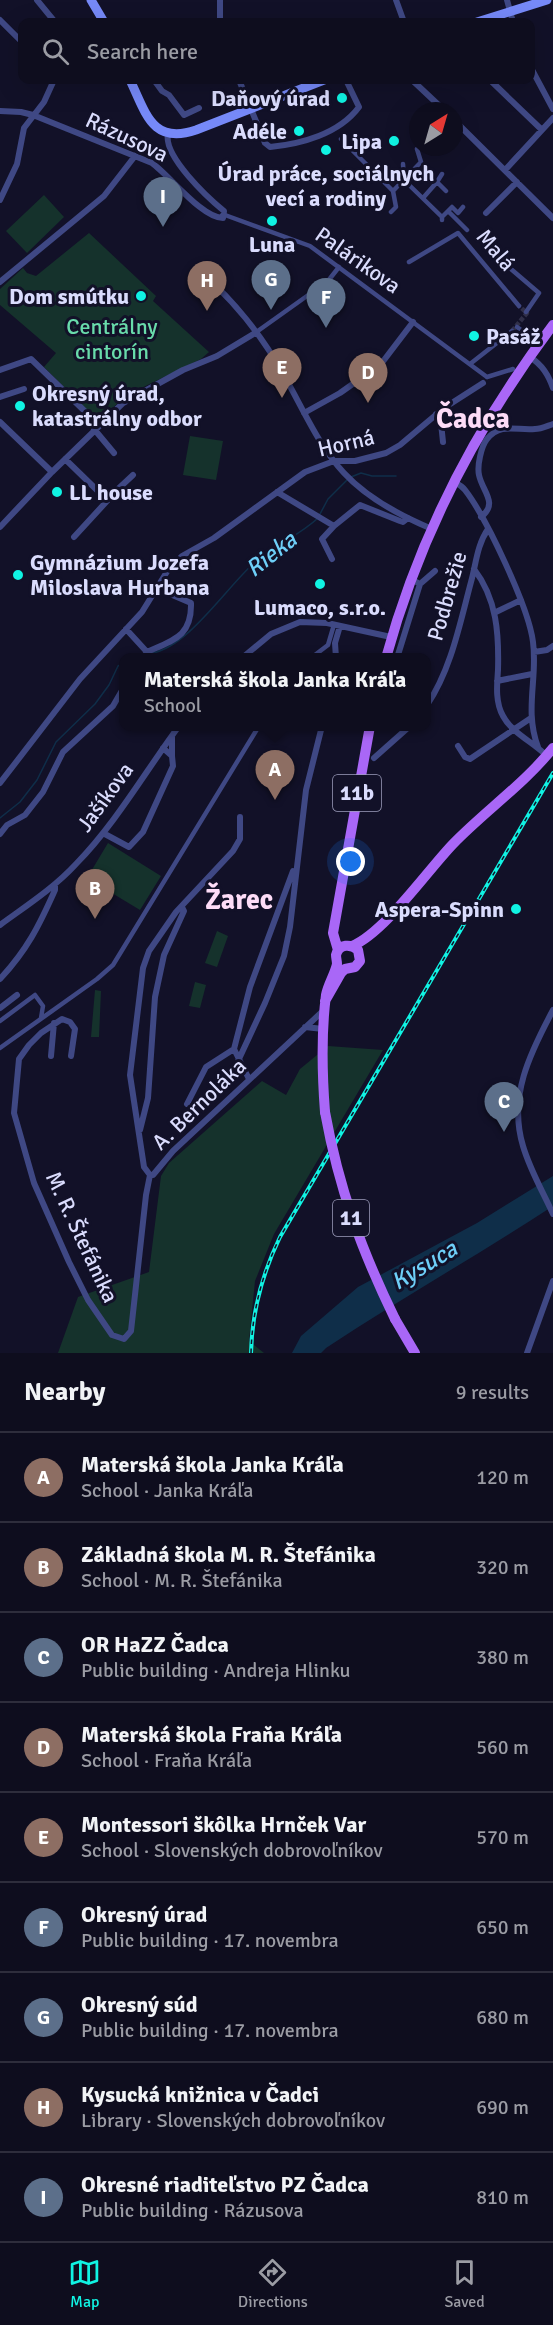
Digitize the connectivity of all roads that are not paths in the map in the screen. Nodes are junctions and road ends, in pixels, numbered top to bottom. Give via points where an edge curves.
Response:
1 (37, 0) edge
2 (91, 0) edge
3 (220, 0) edge
4 (396, 0) edge
5 (507, 0) edge
6 (547, 0) edge
7 (510, 12) junction
8 (52, 18) edge
9 (102, 18) edge
10 (220, 18) edge
11 (403, 18) edge
12 (490, 18) edge
13 (512, 18) edge
14 (0, 20) edge
15 (18, 38) edge
16 (535, 74) edge
17 (52, 84) edge
18 (134, 84) edge
19 (157, 84) edge
20 (241, 84) edge
21 (314, 84) edge
22 (348, 84) edge
23 (416, 84) edge
24 (494, 84) edge
25 (435, 102) edge
26 (200, 108) dead end
27 (250, 109) junction
28 (553, 109) edge
29 (1, 113) edge
30 (33, 115) junction
31 (553, 118) edge
32 (463, 129) edge
33 (542, 130) junction
34 (168, 134) junction
35 (341, 139) dead end
36 (135, 156) junction
37 (419, 156) edge
38 (403, 164) dead end
39 (380, 169) dead end
40 (505, 170) junction
41 (442, 174) dead end
42 (377, 176) junction
43 (404, 180) junction
44 (437, 182) junction
45 (517, 182) junction
46 (393, 191) junction
47 (446, 191) dead end
48 (423, 198) junction
49 (0, 200) edge
50 (463, 207) dead end
51 (448, 211) junction
52 (391, 212) dead end
53 (486, 213) dead end
54 (225, 215) junction
55 (553, 218) edge
56 (467, 230) dead end
57 (409, 262) dead end
58 (504, 263) dead end
59 (339, 267) junction
60 (202, 273) dead end
61 (0, 282) edge
62 (519, 306) dead end
63 (526, 312) dead end
64 (413, 322) junction
65 (553, 325) edge
66 (255, 333) junction
67 (539, 343) junction
68 (529, 357) junction
69 (470, 364) junction
70 (513, 369) dead end
71 (0, 370) edge
72 (485, 380) junction
73 (24, 388) dead end
74 (553, 388) edge
75 (0, 397) edge
76 (304, 413) junction
77 (436, 414) junction
78 (0, 422) edge
79 (553, 424) edge
80 (97, 427) junction
81 (443, 442) dead end
82 (114, 453) dead end
83 (65, 459) junction
84 (334, 461) junction
85 (52, 472) junction
86 (133, 475) dead end
87 (454, 482) junction
88 (277, 492) junction
89 (104, 503) junction
90 (481, 517) junction
91 (408, 518) junction
92 (334, 526) junction
93 (0, 527) edge
94 (432, 529) junction
95 (488, 529) junction
96 (74, 537) dead end
97 (332, 559) dead end
98 (474, 569) junction
99 (435, 571) dead end
100 (415, 581) junction
101 (156, 588) junction
102 (521, 600) junction
103 (496, 612) junction
104 (340, 626) junction
105 (333, 628) dead end
106 (126, 629) junction
107 (391, 637) junction
108 (553, 646) edge
109 (534, 652) junction
110 (144, 653) edge
111 (149, 653) edge
112 (247, 653) edge
113 (317, 653) edge
114 (336, 653) edge
115 (387, 653) edge
116 (398, 653) edge
117 (532, 674) junction
118 (497, 681) junction
119 (119, 695) edge
120 (431, 698) edge
121 (531, 718) junction
122 (514, 729) junction
123 (176, 731) edge
124 (256, 731) edge
125 (321, 731) edge
126 (369, 731) edge
127 (404, 731) edge
128 (172, 736) junction
129 (458, 746) dead end
130 (538, 747) junction
131 (163, 748) junction
132 (550, 752) edge
133 (172, 756) junction
134 (374, 758) dead end
135 (0, 783) edge
136 (240, 817) dead end
137 (103, 833) junction
138 (0, 834) edge
139 (297, 861) junction
140 (55, 884) junction
141 (183, 907) junction
142 (0, 925) edge
143 (349, 949) junction
144 (341, 966) junction
145 (0, 979) edge
146 (17, 995) dead end
147 (325, 1005) junction
148 (0, 1008) edge
149 (553, 1010) edge
150 (40, 1018) junction
151 (0, 1021) edge
152 (54, 1023) junction
153 (305, 1027) junction
154 (323, 1029) junction
155 (0, 1048) edge
156 (234, 1049) junction
157 (51, 1056) dead end
158 (71, 1056) dead end
159 (238, 1061) junction
160 (249, 1079) junction
161 (187, 1104) dead end
162 (138, 1135) junction
163 (150, 1175) junction
164 (553, 1214) edge
165 (553, 1281) edge
166 (415, 1353) edge
167 (527, 1353) edge

1 - 8 street
2 - 9 main road
3 - 10 street
4 - 11 street
5 - 7 street
6 - 7 main road
7 - 12 main road
7 - 13 street
14 - 15 street
16 - 28 street
17 - 30 street
18 - 34 main road, Palárikova via 155,126
19 - 26 street via 184,115
20 - 27 street
21 - 27 main road
22 - 27 street via 359,107 356,111 336,128 297,145 270,147
23 - 25 street
24 - 33 street
27 - 34 main road via 183,134
29 - 30 street, Rázusova
30 - 36 street, Rázusova
30 - 49 street via 24,128 17,164
31 - 33 street
32 - 40 street
33 - 40 street
34 - 54 street, Palárikova via 171,151
35 - 42 street
36 - 54 street, Rázusova via 164,171 206,212 217,218
36 - 61 street via 87,211
37 - 43 street via 421,162
38 - 43 street
39 - 42 street
40 - 45 street
41 - 44 street
42 - 46 street
43 - 46 street
43 - 48 street
44 - 47 street
44 - 48 street
45 - 53 street, Malá
45 - 55 street
46 - 52 street via 396,207
48 - 51 street via 442,218
50 - 51 street via 459,214 452,207
51 - 56 street
54 - 59 street, Palárikova via 310,246
57 - 62 street, Malá via 458,233
58 - 63 street via 539,293
59 - 64 street, Palárikova
59 - 66 street via 328,281
60 - 66 street
64 - 69 street, Palárikova
64 - 76 street via 381,364
65 - 67 main road
66 - 76 street
66 - 80 street via 123,403
67 - 68 main road
67 - 69 street via 515,329
68 - 74 street via 541,366
68 - 87 main road
69 - 72 street, Palárikova
70 - 72 street
71 - 80 street via 31,359
72 - 77 street, Horná
73 - 75 street
76 - 84 street
77 - 81 street
77 - 84 street, Horná via 386,453 355,461
78 - 85 street
79 - 90 street via 536,429 506,427 488,439 479,475 490,504
80 - 82 street
80 - 83 street
83 - 85 street
83 - 89 street via 102,495
84 - 88 street, Horná via 305,472
84 - 91 street via 356,485
85 - 93 street
86 - 89 street
87 - 90 street via 466,491
87 - 94 main road
88 - 92 street
88 - 101 street, Horná via 182,556
89 - 96 street
90 - 95 street
91 - 92 street via 403,522 360,505
91 - 94 street
92 - 97 street via 322,539
94 - 100 main road
95 - 98 street, Podbrežie
95 - 102 street
98 - 103 street
98 - 120 street, Podbrežie via 458,632
99 - 100 street
100 - 107 main road
100 - 116 street
101 - 106 street, Horná
101 - 111 street via 191,603 190,626
102 - 103 street
102 - 109 street
103 - 118 street
104 - 107 street
104 - 112 street via 312,621 294,623 271,634
104 - 114 street
105 - 113 street via 328,645
106 - 110 street
106 - 135 street, Horná via 80,678
107 - 115 main road
108 - 109 street
109 - 117 street
117 - 118 street
117 - 121 street
118 - 122 street via 502,715
119 - 138 street via 113,706 63,752 43,792 25,815
121 - 122 street
121 - 130 street
122 - 129 street via 471,759
122 - 130 street
123 - 128 street, Jašíkova
124 - 150 street via 113,964
125 - 139 street via 306,790
126 - 143 main road, 11b via 333,933
127 - 134 street
128 - 131 street, Jašíkova
128 - 133 street
130 - 132 street
131 - 133 street
131 - 137 street, Jašíkova
132 - 143 main road, 11 via 453,844 389,916
133 - 137 street via 173,766 143,832 129,847
136 - 141 street, A. Bernoláka via 240,839 233,851
137 - 140 street, Jašíkova
139 - 156 street via 250,987
139 - 159 street via 284,956
140 - 142 street, Jašíkova
140 - 145 street, Jašíkova via 56,890 20,958
141 - 162 street, A. Bernoláka via 164,955 155,997 148,1098
141 - 162 street, A. Bernoláka via 149,951 143,968 130,1075
143 - 144 main road, 11 via 336,956
143 - 144 main road, 11 via 360,961 355,967
144 - 147 main road, 11 via 329,983
146 - 148 street
147 - 153 street, A. Bernoláka
147 - 154 main road, 11
149 - 164 street via 529,1059 519,1098 519,1128 525,1153
150 - 151 street via 43,1006 35,995
150 - 155 street
152 - 157 street
152 - 158 street via 62,1019 75,1029
152 - 163 street, M. R. Štefánika via 28,1045 19,1059 14,1113 34,1182 88,1300 112,1335 124,1339 131,1331
153 - 154 street
153 - 160 street, A. Bernoláka
154 - 166 main road, 11, bridge via 325,1112 345,1199 371,1268
156 - 159 street
156 - 161 street via 206,1067
159 - 160 street
160 - 163 street, A. Bernoláka
162 - 163 street, A. Bernoláka via 144,1167
165 - 167 street

